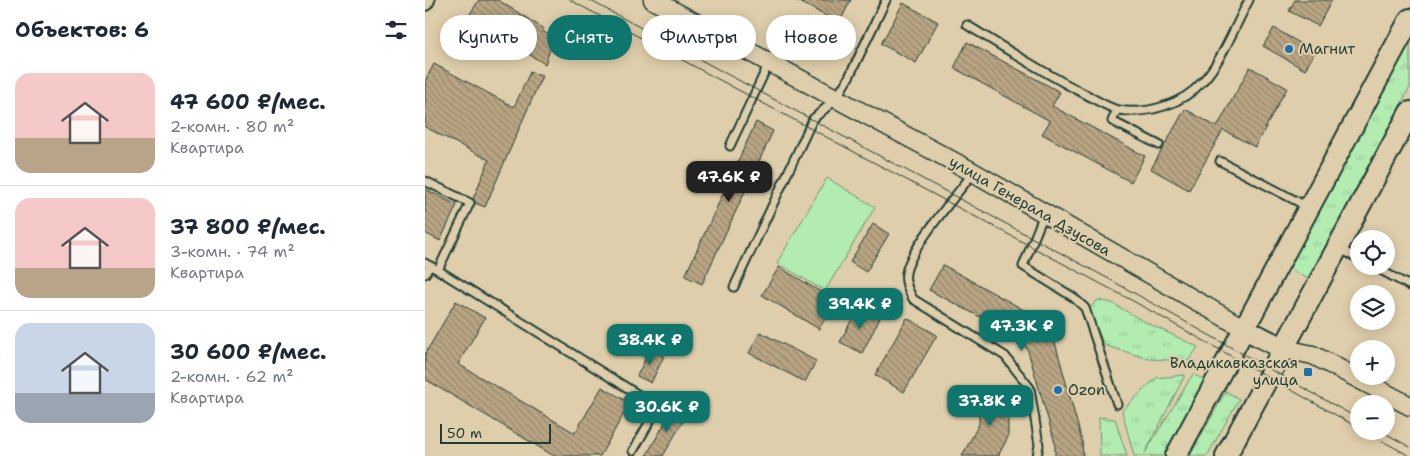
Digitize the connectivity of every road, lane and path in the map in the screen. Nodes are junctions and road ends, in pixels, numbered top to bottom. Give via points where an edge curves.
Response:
1 (653, 0) edge
2 (886, 0) edge
3 (1249, 0) edge
4 (1410, 19) edge
5 (967, 25) dead end
6 (769, 63) junction
7 (835, 100) junction
8 (1117, 110) junction
9 (1410, 112) edge
10 (1159, 145) dead end
11 (729, 146) dead end
12 (1220, 161) dead end
13 (973, 172) junction
14 (425, 181) edge
15 (1310, 207) junction
16 (1045, 214) junction
17 (1337, 248) junction
18 (1350, 254) edge
19 (427, 264) edge
20 (438, 270) junction
21 (425, 274) edge
22 (1390, 275) edge
23 (1410, 286) edge
24 (734, 287) dead end
25 (1245, 329) junction
26 (1284, 349) junction
27 (1117, 404) dead end
28 (1410, 406) edge
29 (633, 451) dead end
30 (1037, 456) edge
31 (1176, 456) edge
32 (1226, 456) edge

1 - 6 street, улица Генерала Дзусова
2 - 7 lane
3 - 8 lane via 1226,47 1202,83 1187,96 1149,111
4 - 15 main road
5 - 8 lane via 1047,74
6 - 7 street, улица Генерала Дзусова
6 - 11 lane
7 - 13 street, улица Генерала Дзусова
7 - 24 lane via 813,119
8 - 10 lane via 1112,121
9 - 17 main road
12 - 15 lane
13 - 16 street, улица Генерала Дзусова
13 - 30 lane via 911,256 905,275 907,285 913,299 1005,356 1029,388 1039,445
14 - 20 lane via 470,203
15 - 25 main road
16 - 25 street, улица Генерала Дзусова
16 - 27 lane via 1023,266 1085,308
17 - 18 lane
17 - 26 main road
19 - 20 lane
19 - 21 lane
20 - 29 lane via 658,407
22 - 23 lane
25 - 26 main road, улица Генерала Дзусова
25 - 31 main road
26 - 28 street, улица Генерала Дзусова via 1313,355
26 - 32 main road

